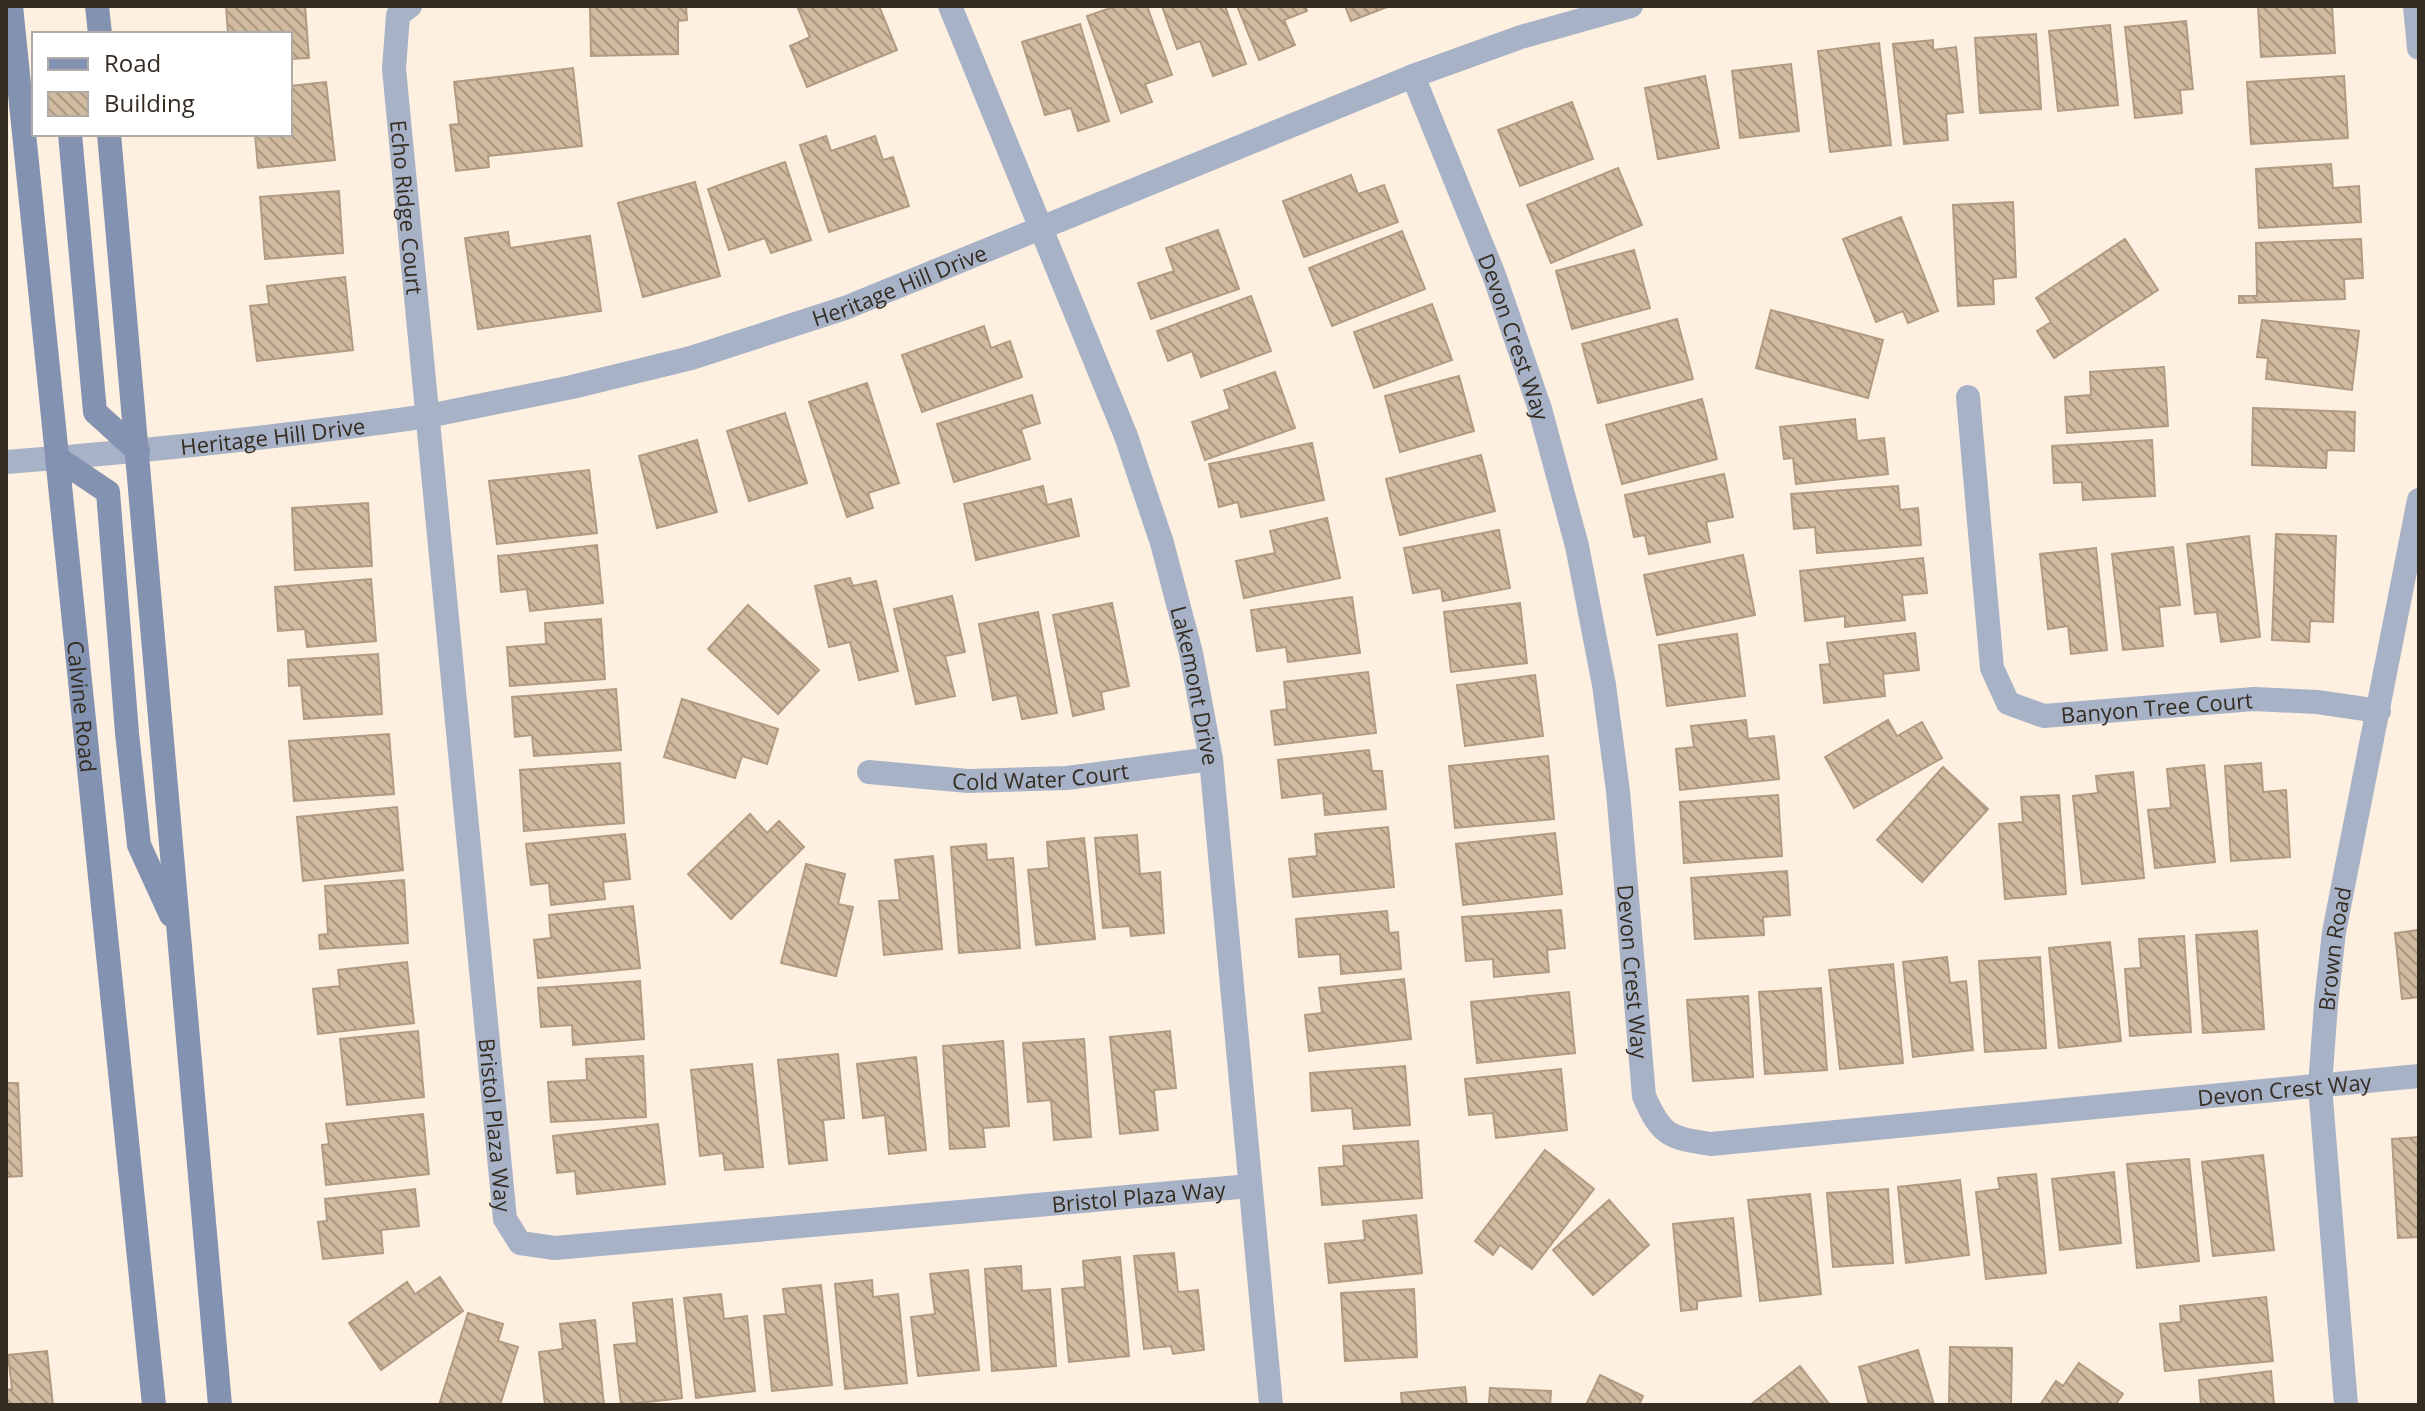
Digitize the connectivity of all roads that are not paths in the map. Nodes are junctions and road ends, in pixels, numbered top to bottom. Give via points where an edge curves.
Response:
1 (11, 6) edge
2 (97, 6) edge
3 (410, 6) edge
4 (950, 6) edge
5 (1631, 6) edge
6 (2415, 6) edge
7 (100, 32) edge
8 (32, 33) edge
9 (2419, 48) edge
10 (1413, 76) junction
11 (70, 136) edge
12 (109, 136) edge
13 (1042, 229) junction
14 (1968, 397) dead end
15 (428, 416) junction
16 (138, 451) junction
17 (57, 458) junction
18 (6, 462) edge
19 (2419, 500) edge
20 (2379, 711) junction
21 (1211, 759) junction
22 (869, 772) dead end
23 (179, 932) junction
24 (2419, 1076) edge
25 (2320, 1086) junction
26 (1250, 1186) junction
27 (154, 1405) edge
28 (220, 1405) edge
29 (1271, 1405) edge
30 (2346, 1405) edge

1 - 8 main road
1 - 17 main road, Calvine Road
2 - 7 main road
3 - 15 street, Echo Ridge Court via 398,15 394,69
4 - 13 street, Lakemont Drive
5 - 10 street, Heritage Hill Drive via 1521,37
6 - 9 street
10 - 13 street, Heritage Hill Drive
10 - 25 street, Devon Crest Way via 1494,275 1540,409 1577,546 1604,685 1644,1096 1654,1119 1682,1140 1711,1144
11 - 16 main road via 95,412
12 - 16 main road
13 - 15 street, Heritage Hill Drive via 845,308 691,358
13 - 21 street, Lakemont Drive via 1126,436 1162,543
14 - 20 street, Banyon Tree Court via 1992,668 2008,703 2044,716 2254,699
15 - 16 street, Heritage Hill Drive
15 - 26 street, Bristol Plaza Way via 505,1219 520,1243 555,1248
16 - 17 street, Heritage Hill Drive
16 - 23 main road
17 - 18 street, Heritage Hill Drive
17 - 23 main road via 108,492 139,845
17 - 27 main road, Calvine Road
19 - 20 street, Brown Road
20 - 25 street, Brown Road via 2334,932
21 - 22 street, Cold Water Court via 1067,778 968,781
21 - 26 street, Lakemont Drive
23 - 28 main road
24 - 25 street, Devon Crest Way
25 - 30 street, Brown Road
26 - 29 street, Lakemont Drive

